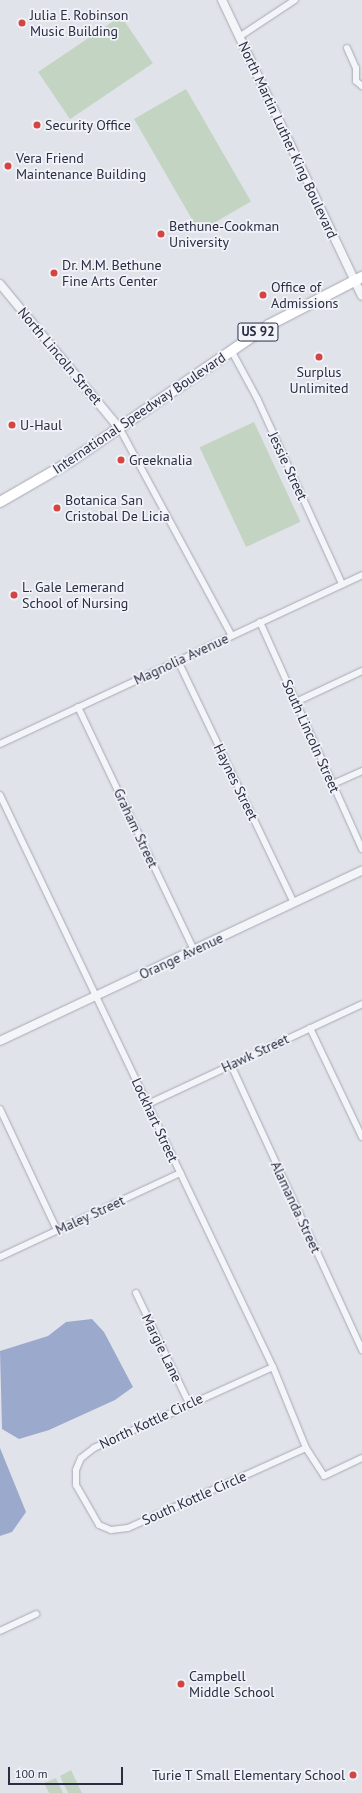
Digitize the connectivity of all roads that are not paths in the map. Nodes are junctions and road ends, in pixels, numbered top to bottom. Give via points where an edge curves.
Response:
1 (222, 0) edge
2 (294, 0) edge
3 (239, 37) junction
4 (347, 48) dead end
5 (362, 86) edge
6 (358, 279) edge
7 (0, 284) edge
8 (362, 296) edge
9 (231, 350) junction
10 (120, 429) junction
11 (0, 502) edge
12 (362, 574) edge
13 (342, 584) junction
14 (260, 622) junction
15 (232, 636) junction
16 (178, 661) junction
17 (362, 670) edge
18 (296, 702) junction
19 (78, 707) junction
20 (0, 744) edge
21 (362, 770) edge
22 (333, 784) junction
23 (0, 795) edge
24 (362, 849) edge
25 (362, 871) edge
26 (294, 903) junction
27 (194, 950) junction
28 (96, 996) junction
29 (362, 1004) edge
30 (310, 1028) junction
31 (0, 1041) edge
32 (231, 1065) junction
33 (148, 1104) junction
34 (0, 1109) edge
35 (362, 1137) edge
36 (180, 1173) junction
37 (57, 1230) junction
38 (0, 1257) edge
39 (136, 1293) dead end
40 (362, 1350) edge
41 (273, 1367) junction
42 (188, 1403) junction
43 (306, 1448) junction
44 (362, 1458) edge
45 (87, 1508) joint
46 (36, 1614) dead end
47 (0, 1631) edge

1 - 3 street, North Martin Luther King Boulevard
2 - 3 street
3 - 6 street, North Martin Luther King Boulevard
4 - 5 street via 356,68 356,82
6 - 8 street, North Martin Luther King Boulevard
6 - 9 main road, International Speedway Boulevard / US 92
7 - 10 street, North Lincoln Street
9 - 10 main road, International Speedway Boulevard / US 92
9 - 13 street, Jessie Street via 257,398
10 - 11 main road, International Speedway Boulevard / US 92
10 - 15 street
12 - 13 street, Magnolia Avenue
13 - 14 street, Magnolia Avenue
14 - 15 street, Magnolia Avenue
14 - 18 street, South Lincoln Street
15 - 16 street, Magnolia Avenue
16 - 19 street, Magnolia Avenue
16 - 26 street, Haynes Street
17 - 18 street
18 - 22 street, South Lincoln Street
19 - 20 street, Magnolia Avenue
19 - 27 street, Graham Street
21 - 22 street
22 - 24 street, South Lincoln Street
23 - 28 street, Lockhart Street
25 - 26 street, Orange Avenue
26 - 27 street, Orange Avenue
27 - 28 street, Orange Avenue
28 - 31 street, Orange Avenue
28 - 33 street, Lockhart Street
29 - 30 street, Hawk Street
30 - 32 street, Hawk Street
30 - 35 street
32 - 33 street, Hawk Street
32 - 40 street, Alamanda Street
33 - 36 street, Lockhart Street
34 - 37 street
36 - 37 street, Maley Street
36 - 41 street, Lockhart Street
37 - 38 street, Maley Street
39 - 42 street, Margie Lane
41 - 42 street, North Kottle Circle
41 - 43 street, Lockhart Street
42 - 45 street, North Kottle Circle via 94,1448 81,1458 76,1470 76,1485
43 - 44 street, Lockhart Street via 324,1476
43 - 45 street, South Kottle Circle via 128,1528 111,1530 99,1525
46 - 47 street

